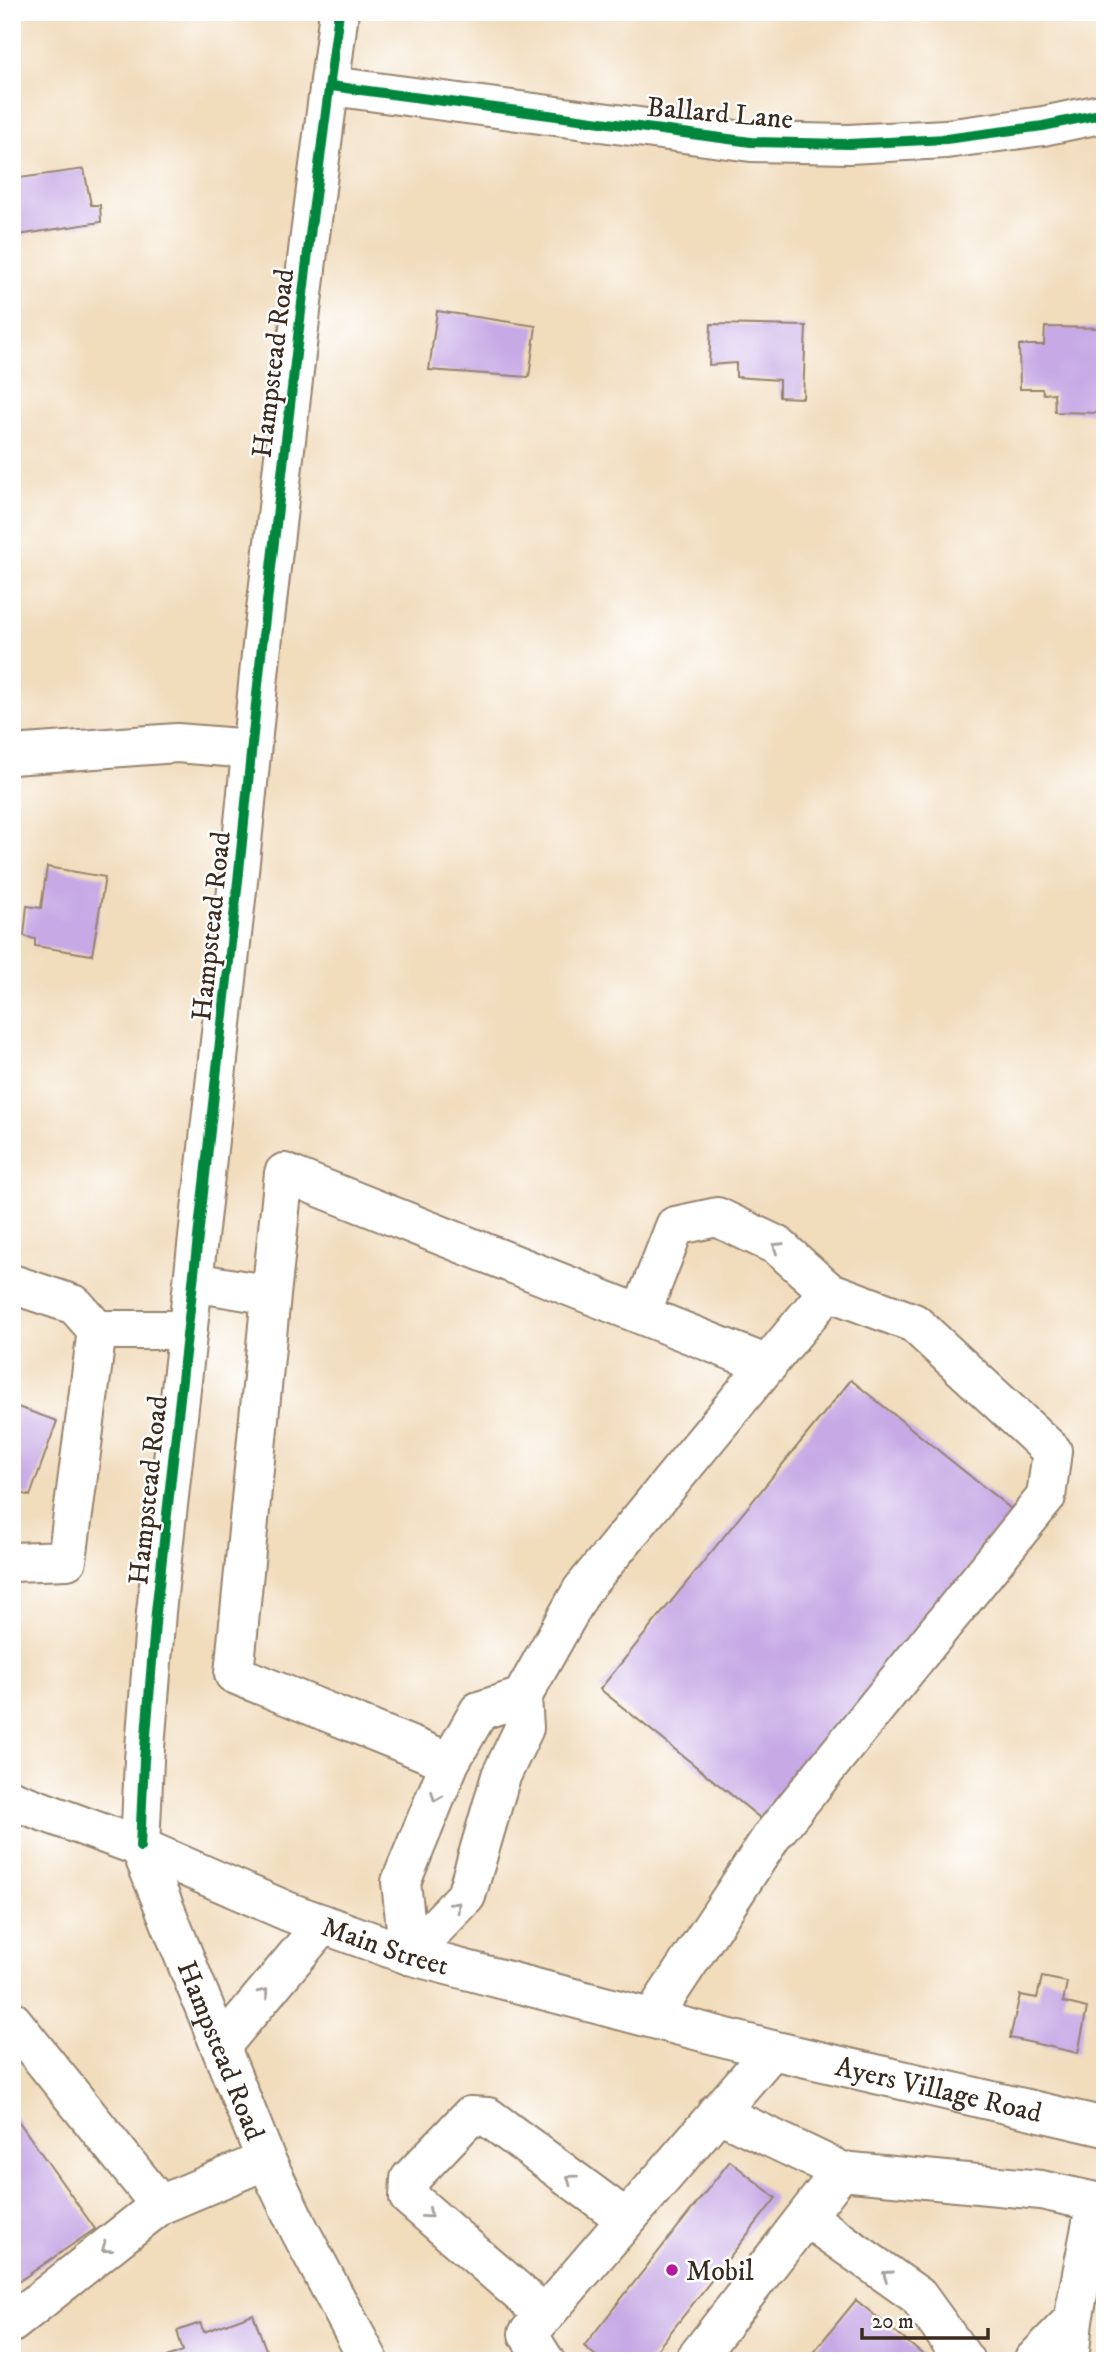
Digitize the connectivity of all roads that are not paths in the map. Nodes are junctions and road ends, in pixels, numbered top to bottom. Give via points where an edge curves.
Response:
1 (339, 12) edge
2 (331, 86) junction
3 (1105, 113) edge
4 (251, 749) junction
5 (12, 755) edge
6 (193, 1282) junction
7 (12, 1284) edge
8 (828, 1292) junction
9 (271, 1295) junction
10 (641, 1314) junction
11 (97, 1330) junction
12 (188, 1330) junction
13 (768, 1365) junction
14 (12, 1562) edge
15 (522, 1697) junction
16 (450, 1762) junction
17 (12, 1800) edge
18 (140, 1847) junction
19 (323, 1924) junction
20 (409, 1955) junction
21 (652, 2018) junction
22 (12, 2021) edge
23 (222, 2046) junction
24 (772, 2050) junction
25 (717, 2112) junction
26 (1105, 2127) edge
27 (266, 2160) junction
28 (841, 2171) junction
29 (1100, 2203) edge
30 (160, 2206) junction
31 (806, 2217) junction
32 (626, 2219) junction
33 (545, 2315) junction
34 (1073, 2320) junction
35 (12, 2322) edge
36 (369, 2361) edge
37 (545, 2361) edge
38 (694, 2361) edge
39 (965, 2361) edge
40 (1033, 2361) edge
41 (1069, 2361) edge

1 - 2 street, Hampstead Road
2 - 3 street, Ballard Lane via 751,142 946,139
2 - 4 street, Hampstead Road
4 - 5 street via 177,743
4 - 6 street, Hampstead Road
6 - 9 street
6 - 12 street, Hampstead Road
7 - 11 street via 75,1305
8 -> 10 street via 778,1246 717,1217 675,1226
8 - 13 street
8 - 21 street via 914,1323 1052,1451 1046,1497 772,1836
9 - 10 street via 284,1173
9 - 16 street via 234,1674
10 - 13 street
11 - 12 street
11 - 14 street via 67,1560
12 - 18 street, Hampstead Road via 156,1612
13 - 15 street via 582,1590
15 - 16 street via 479,1711
20 -> 15 street via 466,1896 500,1776 524,1728
16 -> 20 street via 401,1882
17 - 18 street, Main Street
18 - 19 street, Main Street
18 - 23 street, Hampstead Road
19 - 20 street, Main Street
23 -> 19 street
20 - 21 street, Main Street
21 - 24 street, Main Street
22 - 30 street
23 - 27 street, Hampstead Road
24 - 25 street
24 - 26 street, Ayers Village Road
25 - 28 street
25 - 32 street
27 - 30 street
27 - 36 street, Hampstead Road
28 - 29 street via 1041,2190
28 - 31 street
29 - 34 street
30 -> 35 street
31 - 38 street
39 -> 31 street via 918,2296
32 - 33 street
32 -> 33 street via 488,2117 470,2116 410,2179 409,2197
33 - 37 street via 528,2334
34 - 40 street
34 - 41 street

